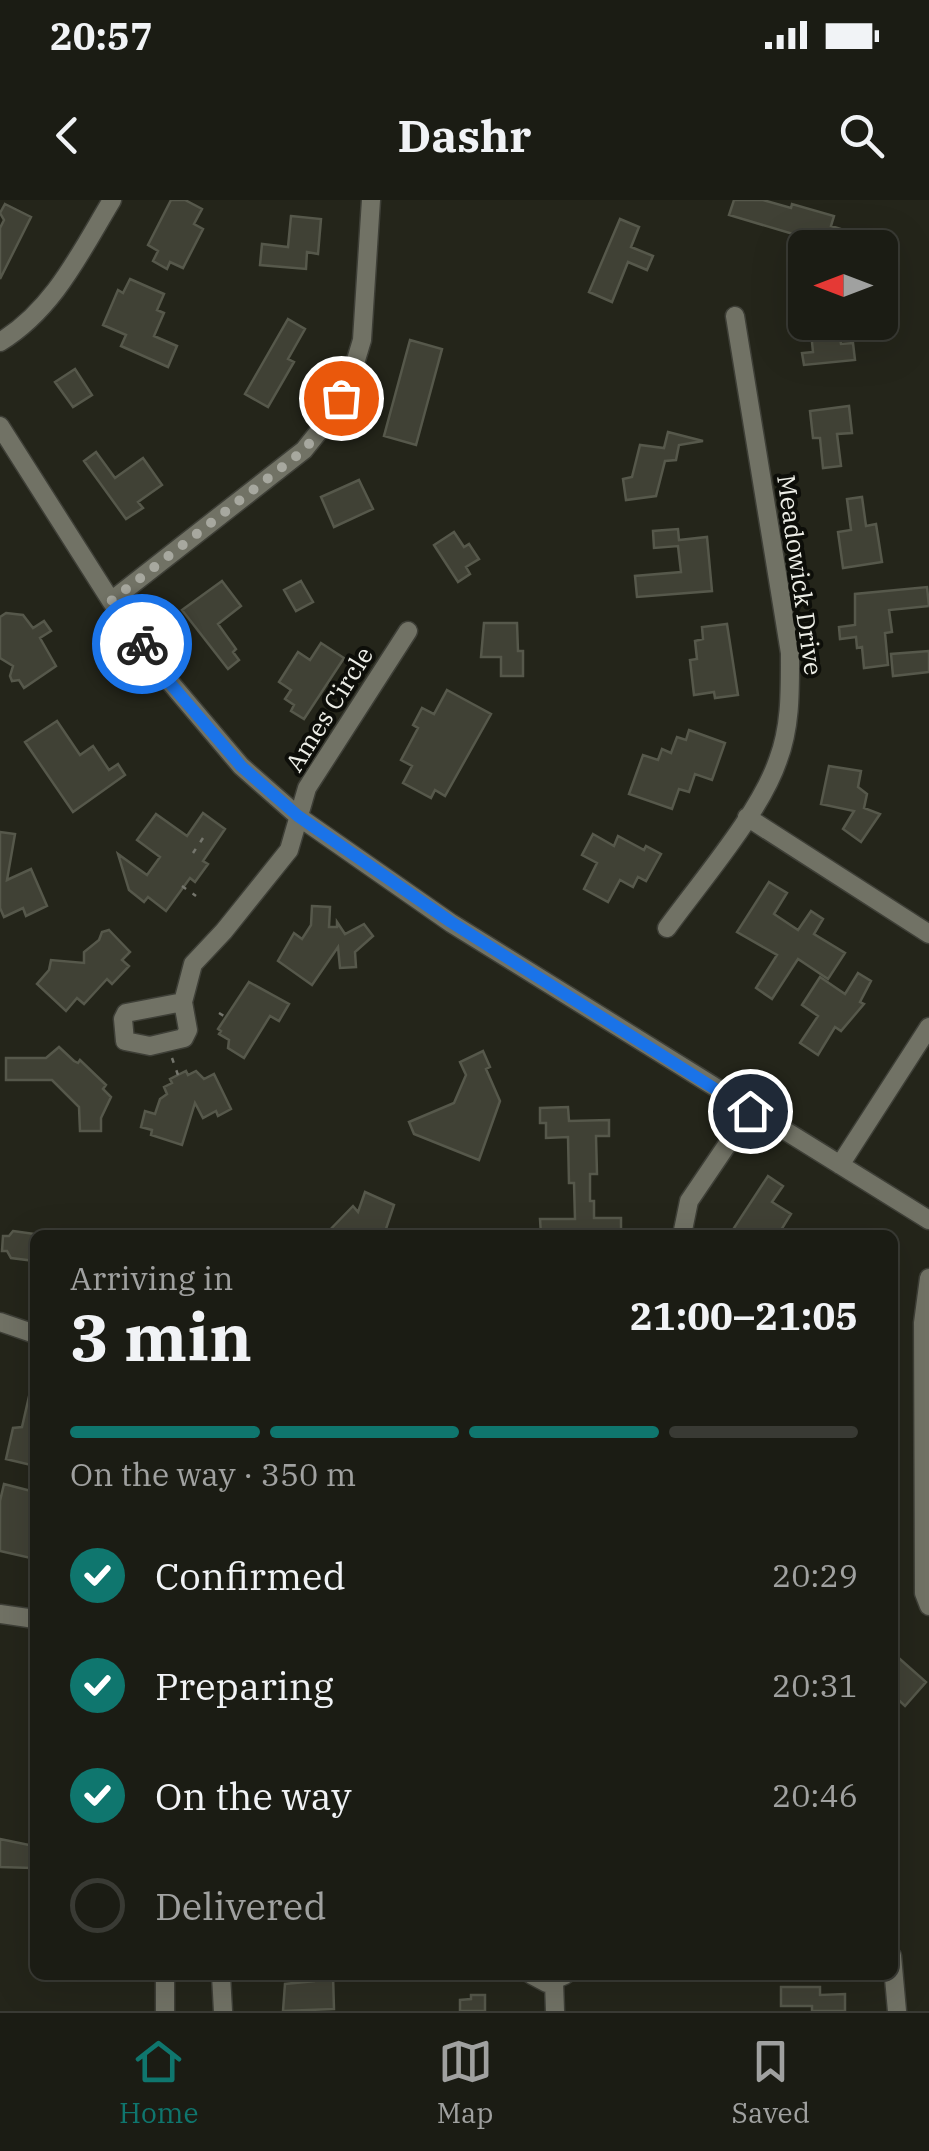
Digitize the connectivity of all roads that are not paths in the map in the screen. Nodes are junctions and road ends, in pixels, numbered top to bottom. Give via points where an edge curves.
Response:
1 (112, 200) edge
2 (371, 200) edge
3 (735, 316) dead end
4 (0, 342) edge
5 (0, 426) edge
6 (111, 601) junction
7 (408, 630) dead end
8 (298, 816) junction
9 (748, 817) junction
10 (667, 928) dead end
11 (929, 934) edge
12 (183, 1002) junction
13 (929, 1026) edge
14 (750, 1111) junction
15 (840, 1165) junction
16 (929, 1220) edge
17 (683, 1230) edge
18 (929, 1278) edge
19 (0, 1322) edge
20 (30, 1332) edge
21 (929, 1606) edge
22 (0, 1614) edge
23 (30, 1619) edge
24 (166, 1980) edge
25 (222, 1980) edge
26 (559, 1980) edge
27 (894, 1980) edge
28 (165, 2011) edge
29 (223, 2011) edge
30 (555, 2011) edge
31 (896, 2011) edge

1 - 4 street via 54,295
2 - 6 street via 362,340 332,416 304,450
3 - 9 street, Meadowick Drive via 790,653 790,704 778,761
5 - 6 street
6 - 8 street via 241,766
7 - 8 street, Ames Circle via 307,788
8 - 12 street, Ames Circle via 289,850 193,964
8 - 14 street via 451,922
9 - 10 street, Meadowick Drive
9 - 11 street
12 - 12 street, Ames Circle via 126,1013 125,1042 150,1046 184,1038
13 - 15 street
14 - 15 street
14 - 17 street via 689,1202
15 - 16 street
18 - 21 street via 923,1323
19 - 20 street
22 - 23 street
24 - 28 street
25 - 29 street
26 - 30 street
27 - 31 street

